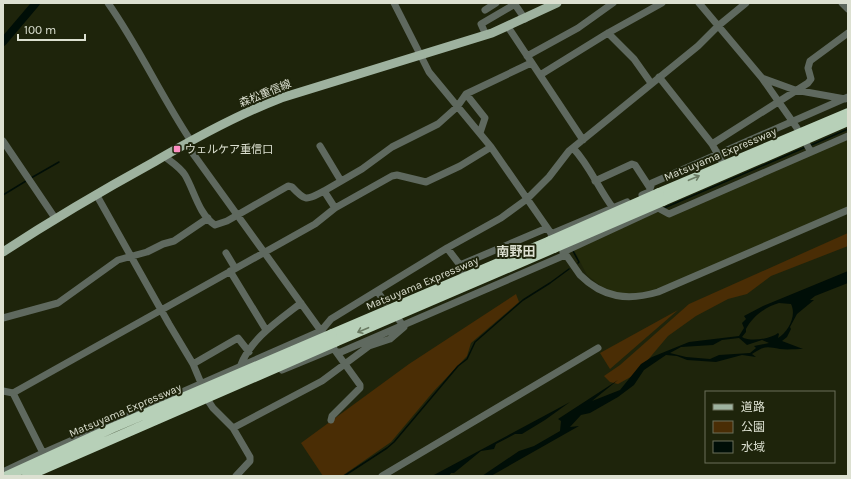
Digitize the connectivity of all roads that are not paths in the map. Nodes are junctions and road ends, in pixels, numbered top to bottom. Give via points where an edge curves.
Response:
1 (108, 3) edge
2 (394, 3) edge
3 (496, 3) edge
4 (557, 3) edge
5 (613, 3) edge
6 (662, 3) edge
7 (699, 3) edge
8 (746, 3) edge
9 (842, 3) edge
10 (515, 4) edge
11 (848, 9) edge
12 (484, 10) dead end
13 (525, 19) junction
14 (718, 26) junction
15 (508, 27) junction
16 (608, 33) junction
17 (848, 33) edge
18 (486, 35) junction
19 (420, 56) junction
20 (529, 60) junction
21 (540, 75) junction
22 (659, 77) junction
23 (762, 78) junction
24 (651, 83) junction
25 (795, 90) junction
26 (466, 94) junction
27 (846, 98) edge
28 (778, 101) junction
29 (457, 107) junction
30 (848, 113) edge
31 (848, 121) edge
32 (792, 122) junction
33 (797, 128) dead end
34 (480, 133) junction
35 (848, 136) edge
36 (3, 140) edge
37 (583, 140) junction
38 (188, 143) junction
39 (712, 144) junction
40 (807, 145) dead end
41 (320, 146) dead end
42 (491, 147) junction
43 (573, 148) junction
44 (811, 152) junction
45 (164, 156) junction
46 (719, 157) junction
47 (728, 179) dead end
48 (341, 181) junction
49 (596, 181) junction
50 (731, 187) junction
51 (324, 191) junction
52 (96, 194) junction
53 (657, 194) junction
54 (528, 199) junction
55 (335, 208) junction
56 (613, 208) junction
57 (848, 210) edge
58 (236, 215) junction
59 (55, 218) junction
60 (208, 218) junction
61 (547, 228) junction
62 (552, 241) junction
63 (448, 248) junction
64 (3, 252) edge
65 (263, 252) junction
66 (226, 253) dead end
67 (564, 254) junction
68 (132, 256) junction
69 (233, 269) junction
70 (377, 291) junction
71 (385, 302) dead end
72 (301, 303) junction
73 (162, 311) junction
74 (3, 318) edge
75 (401, 323) junction
76 (266, 330) junction
77 (321, 331) junction
78 (334, 344) junction
79 (598, 348) dead end
80 (249, 352) junction
81 (193, 364) junction
82 (345, 364) junction
83 (240, 367) junction
84 (202, 387) junction
85 (3, 391) edge
86 (13, 393) junction
87 (209, 402) junction
88 (331, 420) dead end
89 (233, 428) junction
90 (43, 452) junction
91 (3, 472) edge
92 (7, 476) edge
93 (27, 476) edge
94 (39, 476) edge
95 (236, 476) edge
96 (382, 476) edge

1 - 38 street via 133,42
2 - 19 street
3 - 12 street
4 - 13 main road, 森松重信線
5 - 20 street
6 - 16 street
7 - 14 street
8 - 14 street
9 - 11 street
10 - 13 street
10 - 18 street via 481,24
13 - 15 main road, 森松重信線
14 - 22 street via 698,46
14 - 23 street
15 - 18 main road, 森松重信線
15 - 20 street
16 - 21 street
16 - 24 street via 634,59
17 - 25 street via 810,61 808,68 811,79
18 - 19 main road, 森松重信線
19 - 29 street via 433,78
19 - 38 main road, 森松重信線 via 256,107
20 - 21 street
20 - 26 street
21 - 37 street
22 - 24 street
22 - 39 street
23 - 25 street
23 - 28 street
24 - 37 street
25 - 27 street
25 - 28 street
26 - 29 street
26 - 34 street via 485,118
27 - 32 street
28 - 32 street
28 - 39 street
29 - 34 street
29 - 48 street via 438,124 392,146
53 -> 30 highway, Matsuyama Expressway
31 - 53 highway, Matsuyama Expressway
32 - 33 street
32 - 46 street
34 - 42 street
35 - 44 street
36 - 59 street
37 - 43 street
38 - 45 main road, 森松重信線
38 - 58 street
39 - 46 street
40 - 44 street
41 - 48 street
42 - 54 street
42 - 55 street via 435,179 426,182 392,176
43 - 49 street
43 - 54 street
44 - 50 street
45 - 52 main road, 森松重信線
45 - 60 street via 184,174
46 - 53 street via 652,183
47 - 50 street
48 - 51 street
49 - 53 street via 632,164
49 - 56 street
50 - 67 street via 669,214 658,208
51 - 55 street
51 - 58 street via 306,198 288,186
52 - 59 main road, 森松重信線
52 - 68 street
53 - 56 street via 649,192
53 - 62 highway, Matsuyama Expressway, bridge
54 - 61 street
54 - 63 street via 501,218
55 - 65 street via 315,224
56 - 62 street
57 - 67 street via 641,297 614,296 595,288 580,276
58 - 60 street via 215,226
58 - 65 street
59 - 64 main road, 森松重信線
60 - 68 street via 174,241
61 - 62 street
61 - 63 street via 461,268
62 - 67 street
62 - 78 highway, Matsuyama Expressway
63 - 70 street
65 - 69 street
65 - 72 street
66 - 69 street
67 - 75 street
68 - 73 street
68 - 74 street via 118,260 76,293 58,303
69 - 73 street
69 - 76 street
70 - 71 street
70 - 77 street via 331,319
72 - 76 street
72 - 77 street
73 - 81 street
73 - 86 street
75 - 78 street via 342,352
75 - 82 street via 404,327 390,339 368,346
76 - 80 street
77 - 78 street
77 - 83 street
78 - 82 street
78 - 84 highway, Matsuyama Expressway, bridge
78 - 87 street
78 - 93 highway, Matsuyama Expressway, bridge
79 - 96 street
80 - 81 street via 238,338
80 - 83 street
81 - 84 street
82 - 88 street via 360,384 360,388
82 - 89 street via 311,387
83 - 84 street
84 - 87 street
84 - 90 street
84 - 92 highway, Matsuyama Expressway, bridge
85 - 86 street
86 - 90 street
87 - 89 street
87 - 94 street
89 - 95 street via 251,459
90 - 91 street

